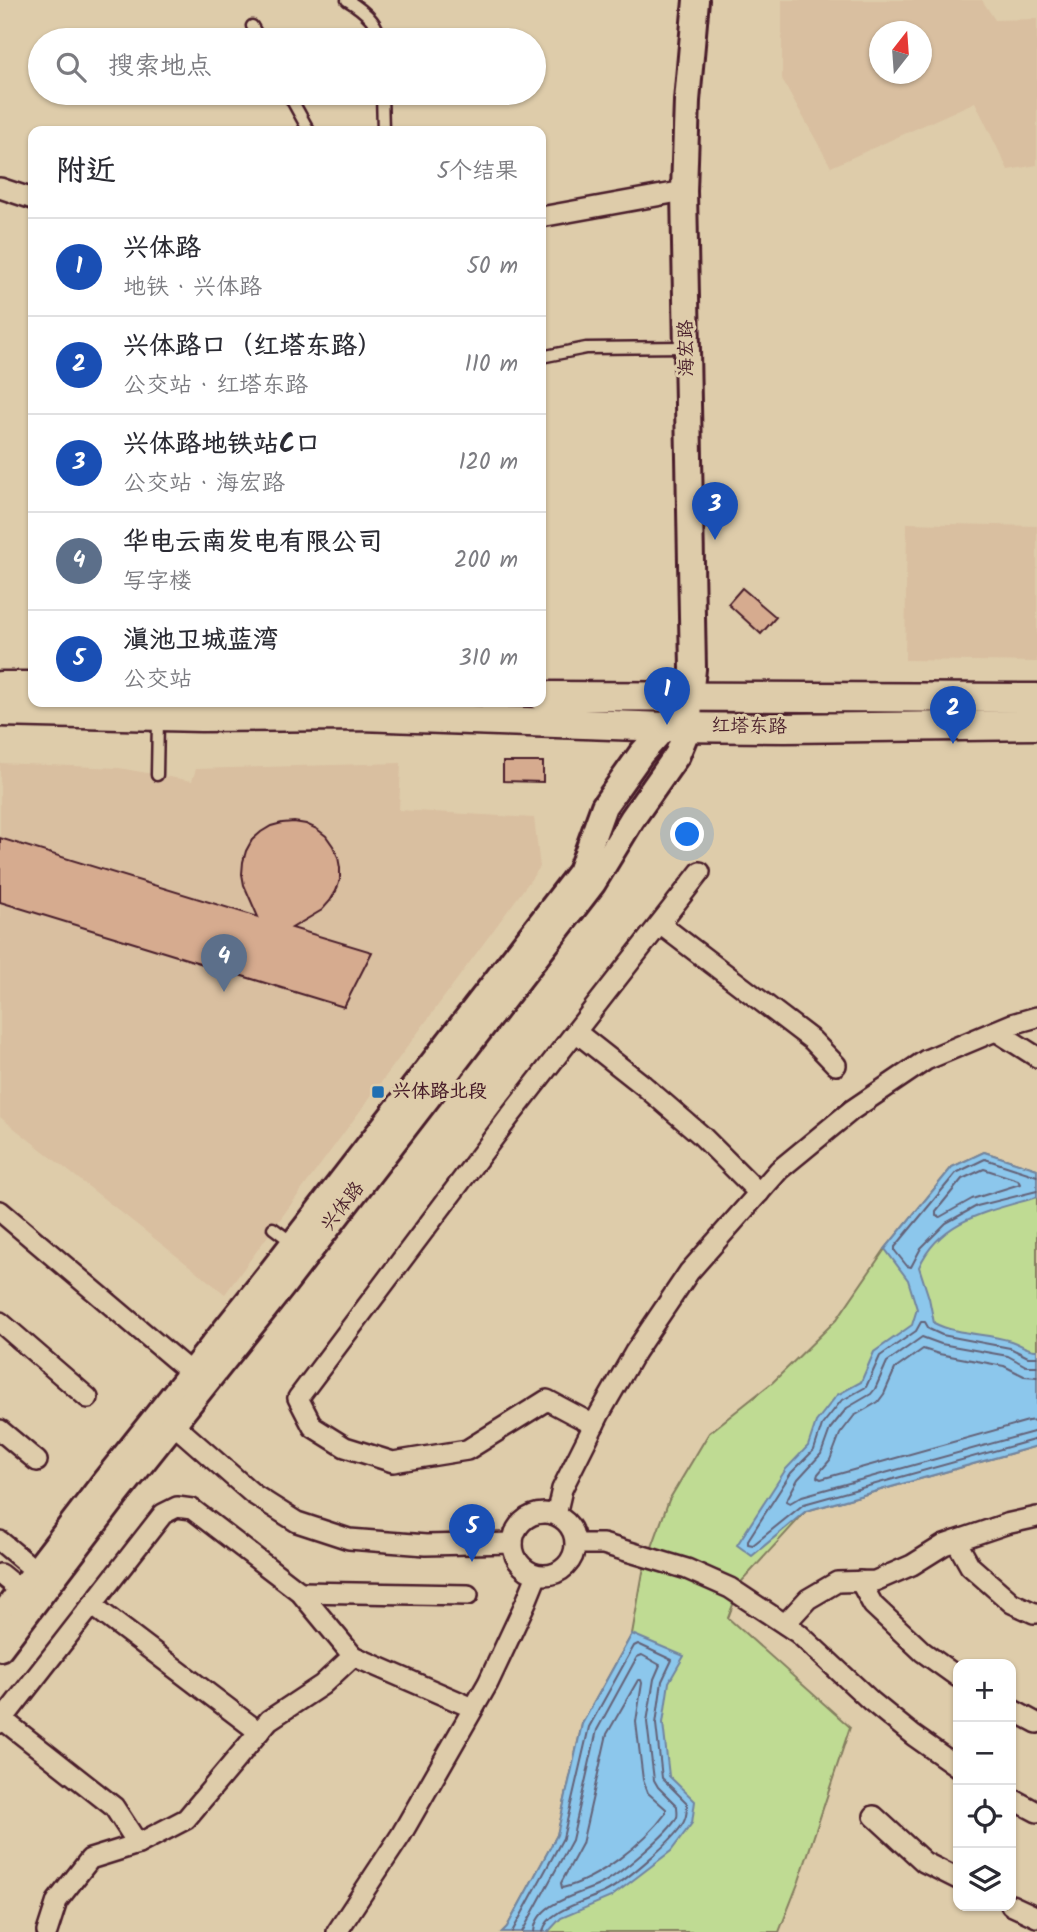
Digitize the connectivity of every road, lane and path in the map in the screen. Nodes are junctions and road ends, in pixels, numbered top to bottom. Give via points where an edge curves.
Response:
1 (347, 0) edge
2 (696, 0) edge
3 (377, 28) edge
4 (295, 105) edge
5 (382, 105) edge
6 (306, 126) edge
7 (383, 126) edge
8 (0, 188) edge
9 (684, 191) junction
10 (28, 197) edge
11 (546, 216) edge
12 (687, 347) junction
13 (546, 356) edge
14 (546, 696) edge
15 (690, 697) junction
16 (1037, 698) edge
17 (0, 712) edge
18 (158, 716) junction
19 (1037, 725) edge
20 (678, 726) junction
21 (157, 775) dead end
22 (701, 872) dead end
23 (660, 924) junction
24 (1037, 1017) edge
25 (996, 1031) junction
26 (576, 1032) junction
27 (1037, 1057) edge
28 (836, 1065) dead end
29 (759, 1193) junction
30 (0, 1211) edge
31 (291, 1242) junction
32 (0, 1322) edge
33 (191, 1373) junction
34 (88, 1398) dead end
35 (166, 1418) junction
36 (594, 1425) junction
37 (0, 1430) edge
38 (37, 1461) dead end
39 (556, 1515) junction
40 (1037, 1517) edge
41 (0, 1541) edge
42 (956, 1541) junction
43 (513, 1543) junction
44 (576, 1544) junction
45 (0, 1574) edge
46 (537, 1575) junction
47 (860, 1581) junction
48 (33, 1585) junction
49 (300, 1592) junction
50 (468, 1595) dead end
51 (92, 1605) junction
52 (1037, 1613) edge
53 (0, 1618) edge
54 (785, 1625) junction
55 (0, 1648) edge
56 (353, 1656) junction
57 (953, 1672) edge
58 (473, 1708) junction
59 (1016, 1712) edge
60 (1, 1721) edge
61 (1037, 1723) edge
62 (259, 1732) junction
63 (953, 1763) edge
64 (1016, 1801) edge
65 (1037, 1812) edge
66 (874, 1816) dead end
67 (138, 1844) junction
68 (953, 1877) edge
69 (1016, 1907) edge
70 (1037, 1917) edge
71 (47, 1932) edge
72 (337, 1932) edge

1 - 3 lane
2 - 9 street, 海宏路
4 - 6 lane
5 - 7 lane
8 - 10 street
9 - 11 street
9 - 12 street, 海宏路
12 - 13 lane via 586,348
12 - 15 street, 海宏路
14 - 15 main road, 红塔东路
15 - 16 main road, 红塔东路
15 - 20 street
17 - 18 main road, 红塔东路
18 - 20 main road, 红塔东路 via 361,716
18 - 21 lane
19 - 20 main road, 红塔东路
20 - 31 street, 兴体路 via 640,754 604,806 580,872
22 - 23 street
23 - 26 street
23 - 28 street
24 - 25 street
25 - 27 street
25 - 29 street via 926,1060 852,1110 779,1170
26 - 29 street via 701,1135
26 - 36 street via 298,1398 313,1427 345,1447 393,1462 467,1450 547,1400
29 - 36 street via 688,1272
30 - 33 street
31 - 33 street, 兴体路
31 - 35 street, 兴体路
32 - 34 street
33 - 35 street, 兴体路
35 - 43 street via 253,1494 298,1522 349,1539 426,1545
35 - 48 street, 兴体路
36 - 39 street via 562,1489
37 - 38 street
39 - 43 street via 531,1515 516,1530
39 - 44 street via 571,1527
40 - 42 street
41 - 48 street
42 - 47 street via 875,1581
42 - 52 street via 970,1566 1012,1604
43 - 46 street via 520,1564
44 - 46 street via 568,1566 556,1574
44 - 54 street via 603,1544 687,1569 730,1588
45 - 48 street
46 - 58 street
47 - 54 street via 837,1582 808,1599
47 - 57 street via 873,1605
48 - 53 street, 兴体路
48 - 55 street, 兴体路
49 - 50 street
49 - 51 street via 192,1509 177,1507 163,1514
49 - 56 street
51 - 60 street
51 - 62 street
54 - 63 street via 871,1701
56 - 58 street
56 - 62 street
58 - 72 street via 401,1835
59 - 61 street
60 - 67 street via 114,1807
62 - 67 street via 186,1819
64 - 65 street
66 - 68 street via 923,1862
67 - 71 street via 90,1859 57,1901
69 - 70 street

